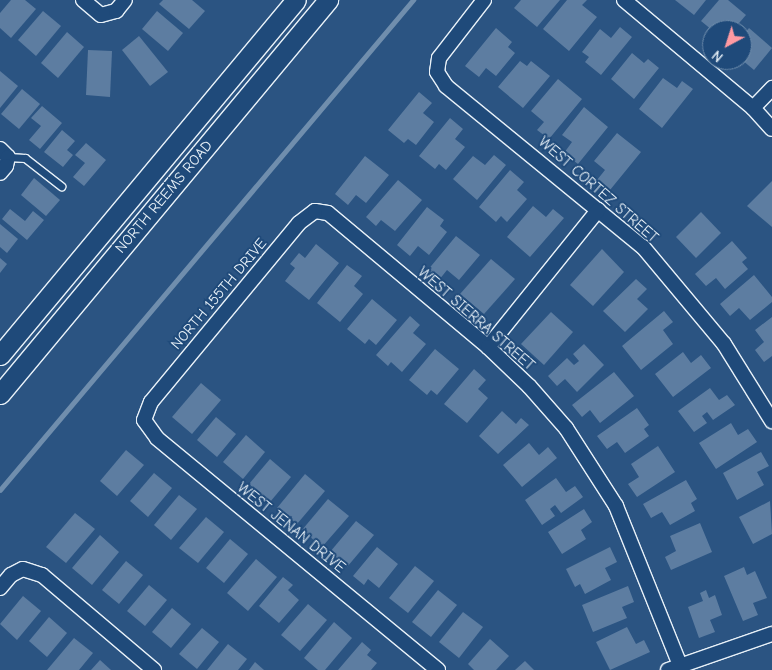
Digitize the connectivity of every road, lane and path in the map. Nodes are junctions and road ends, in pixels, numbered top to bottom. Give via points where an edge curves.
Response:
1 (83, 0) edge
2 (125, 0) edge
3 (296, 0) edge
4 (328, 0) edge
5 (484, 0) edge
6 (624, 0) edge
7 (772, 88) edge
8 (753, 108) junction
9 (772, 129) edge
10 (4, 153) edge
11 (0, 173) edge
12 (60, 186) dead end
13 (598, 210) junction
14 (315, 211) joint
15 (488, 347) junction
16 (0, 355) edge
17 (0, 394) edge
18 (151, 402) joint
19 (772, 421) edge
20 (0, 588) edge
21 (772, 634) edge
22 (674, 668) edge
23 (154, 670) edge
24 (438, 670) edge

1 - 2 street via 101,14 116,11
3 - 16 main road, NORTH REEMS ROAD
4 - 17 main road, NORTH REEMS ROAD
5 - 13 street, WEST CORTEZ STREET via 439,58 437,72 446,86
6 - 8 street
7 - 8 street
8 - 9 street
10 - 11 street via 6,166
10 - 12 lane via 25,158
13 - 15 street
13 - 19 street, WEST CORTEZ STREET via 643,247 724,344
14 - 15 street, WEST SIERRA STREET via 328,213
14 - 18 street, NORTH 155TH DRIVE via 299,223
15 - 22 street, WEST SIERRA STREET via 566,428 616,506
18 - 24 street, WEST JENAN DRIVE via 144,420 157,438
20 - 23 street via 11,575 23,569 42,575
21 - 22 street

